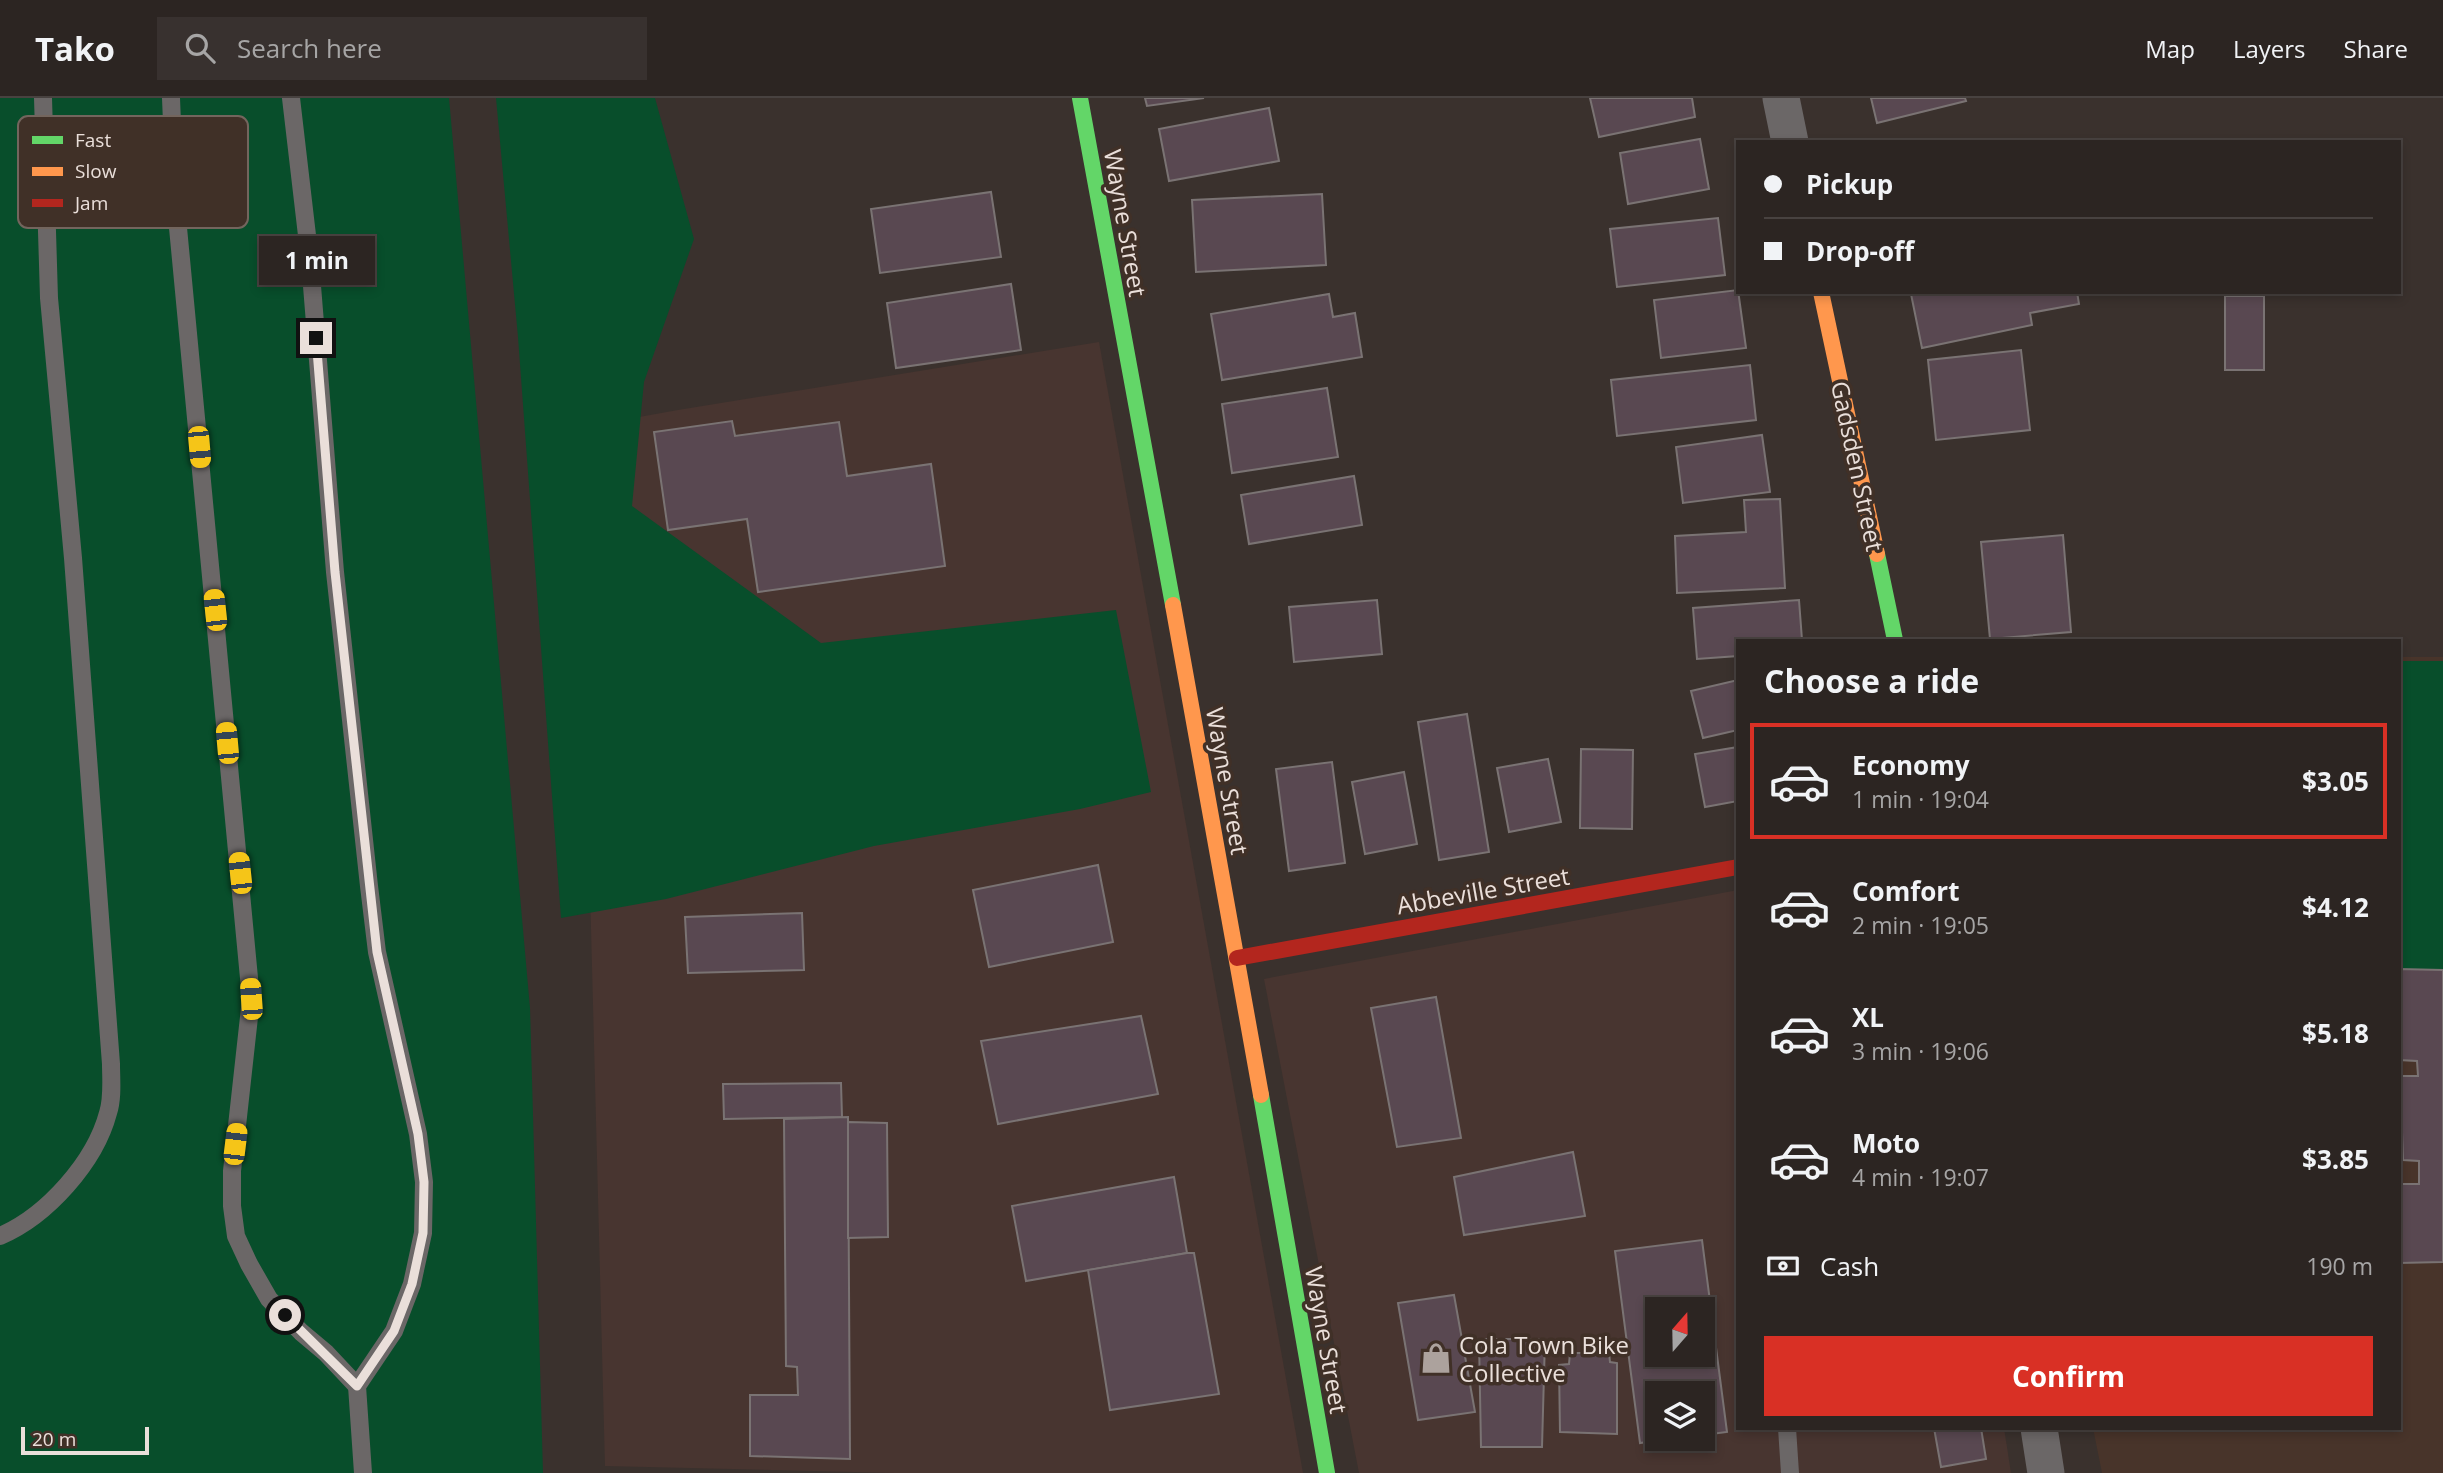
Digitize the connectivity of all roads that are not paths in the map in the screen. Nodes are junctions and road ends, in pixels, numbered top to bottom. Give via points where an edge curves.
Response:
1 (43, 98) edge
2 (171, 98) edge
3 (290, 98) edge
4 (1080, 98) edge
5 (1781, 98) edge
6 (44, 116) edge
7 (172, 116) edge
8 (1790, 140) edge
9 (47, 228) edge
10 (178, 228) edge
11 (1821, 294) edge
12 (1895, 639) edge
13 (1736, 867) edge
14 (1237, 958) junction
15 (0, 1236) edge
16 (357, 1386) junction
17 (1787, 1430) edge
18 (2039, 1430) edge
19 (363, 1473) edge
20 (1327, 1473) edge
21 (1790, 1473) edge
22 (2046, 1473) edge

1 - 6 lane
2 - 7 lane
3 - 16 lane via 377,952 418,1134 424,1182 423,1233 412,1284 394,1331
4 - 14 street, Wayne Street
5 - 8 street
9 - 15 lane via 111,1064 109,1111 91,1155 59,1195
10 - 16 lane via 251,999 232,1171 236,1236 270,1298
11 - 12 street, Gadsden Street
13 - 14 street, Abbeville Street
14 - 20 street, Wayne Street
16 - 19 lane
17 - 21 lane
18 - 22 street

